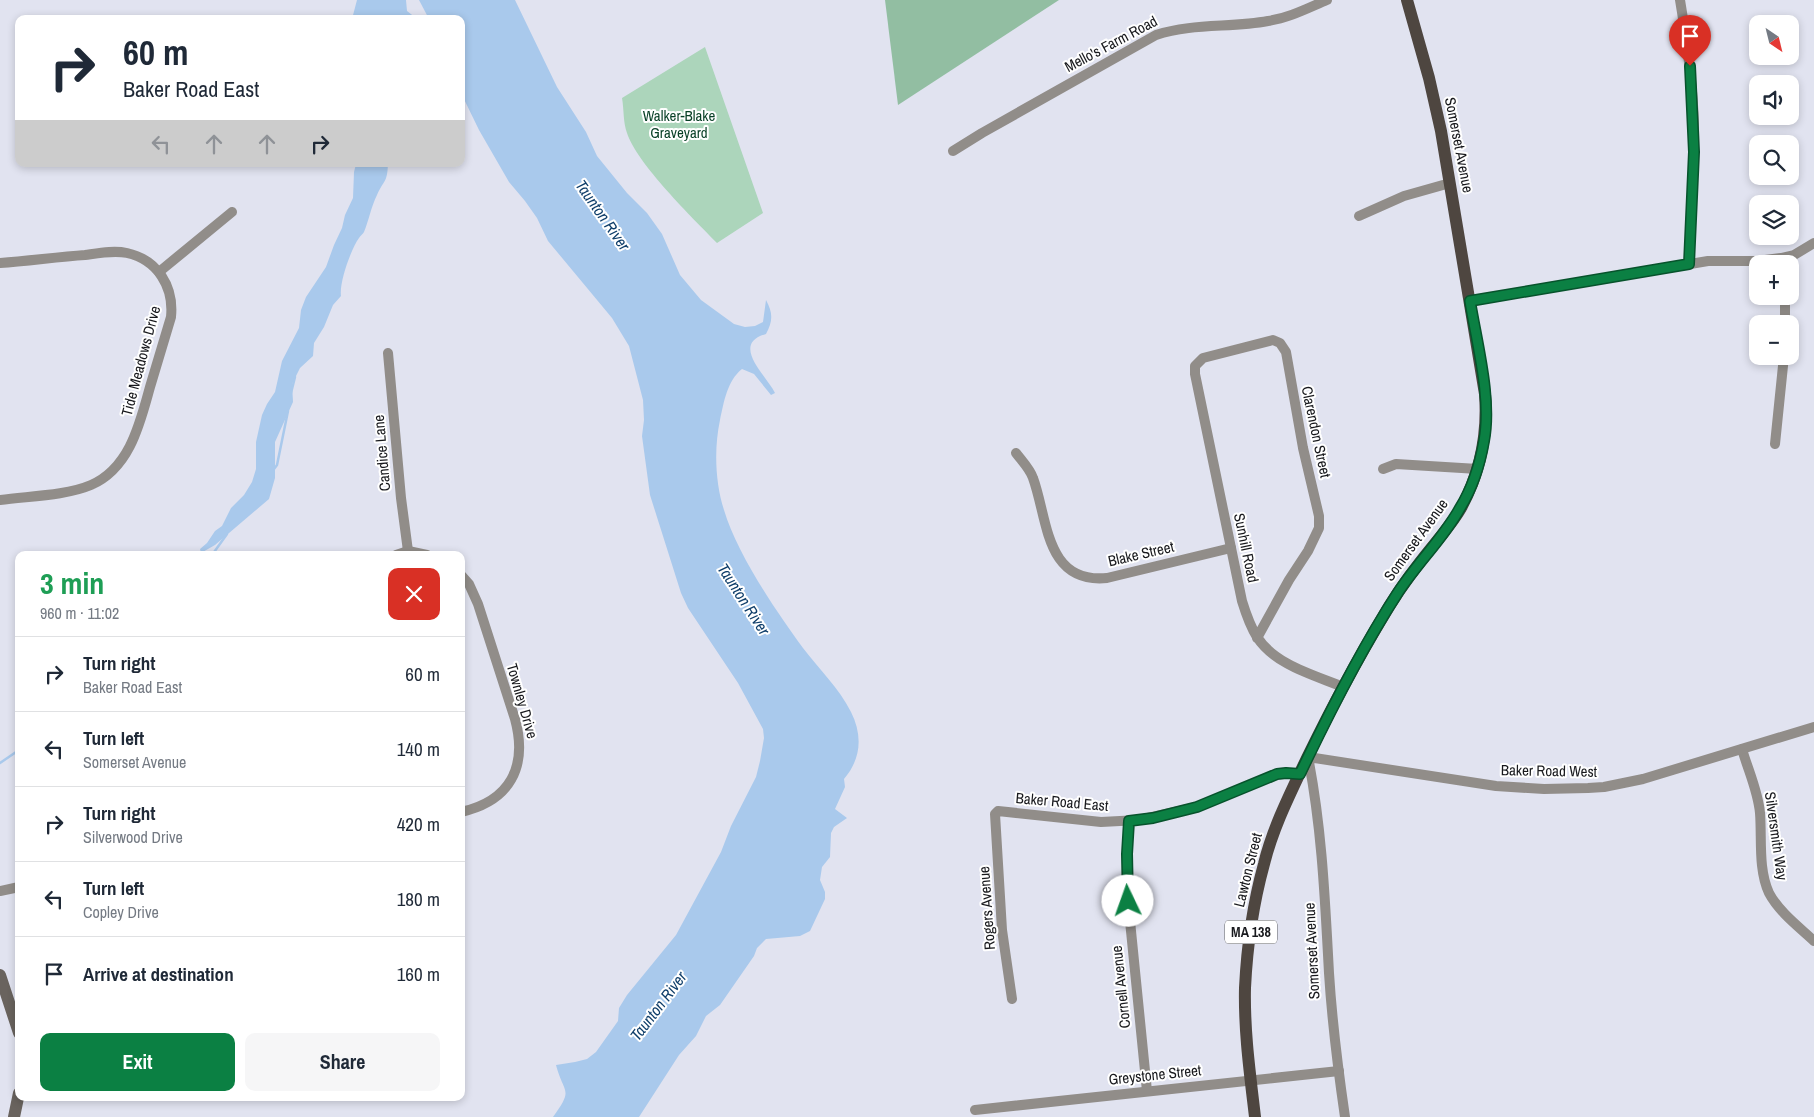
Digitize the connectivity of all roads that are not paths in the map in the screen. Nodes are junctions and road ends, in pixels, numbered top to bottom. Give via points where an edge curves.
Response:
1 (1327, 0) edge
2 (1407, 0) edge
3 (1680, 0) edge
4 (953, 151) dead end
5 (1450, 183) junction
6 (232, 212) dead end
7 (1359, 216) dead end
8 (1814, 243) edge
9 (1794, 255) edge
10 (1749, 261) edge
11 (0, 263) edge
12 (1689, 264) junction
13 (159, 272) junction
14 (1470, 301) junction
15 (388, 353) dead end
16 (1197, 363) joint
17 (1783, 365) edge
18 (1775, 444) dead end
19 (1016, 453) dead end
20 (1383, 469) dead end
21 (1478, 469) junction
22 (0, 500) edge
23 (1231, 548) junction
24 (408, 551) edge
25 (465, 580) edge
26 (1257, 638) junction
27 (1343, 687) junction
28 (1814, 727) edge
29 (1742, 749) junction
30 (1308, 757) junction
31 (1300, 774) junction
32 (465, 811) edge
33 (995, 814) joint
34 (1129, 821) junction
35 (15, 888) edge
36 (0, 891) edge
37 (1814, 941) edge
38 (0, 975) edge
39 (1012, 999) dead end
40 (15, 1021) edge
41 (1338, 1071) junction
42 (1251, 1080) junction
43 (1147, 1091) junction
44 (17, 1101) edge
45 (1014, 1105) junction
46 (974, 1110) dead end
47 (14, 1117) edge
48 (1015, 1117) edge
49 (1255, 1117) edge
50 (1345, 1117) edge

1 - 4 street, Mello's Farm Road via 1282,19 1172,30 1156,35
2 - 5 main road, Somerset Avenue / MA 138 via 1436,107
3 - 12 street via 1690,66 1694,125
5 - 7 street via 1404,196
5 - 14 main road, Somerset Avenue / MA 138
6 - 13 street
8 - 9 street
10 - 12 street
11 - 13 street, Tide Meadows Drive via 119,252 139,257
12 - 14 street
13 - 22 street, Tide Meadows Drive via 172,300 170,317 141,422 125,453 108,474 92,484 61,492
14 - 21 main road, Somerset Avenue / MA 138 via 1486,410
15 - 24 street, Candice Lane
16 - 23 street, Sunhill Road via 1195,374
16 - 26 street, Clarendon Street via 1206,357 1269,340 1280,343 1286,352 1320,528
17 - 18 street
19 - 23 street, Blake Street via 1034,480 1054,550 1080,575 1107,578
20 - 21 street via 1396,464
21 - 27 main road, Somerset Avenue / MA 138 via 1457,514 1397,594
23 - 26 street, Sunhill Road via 1242,601
25 - 32 street, Townley Drive via 478,604 520,735 518,768 503,790 484,805
26 - 27 street, Sunhill Road via 1279,658
27 - 30 main road, Somerset Avenue / MA 138
28 - 29 street, Baker Road West
29 - 30 street, Baker Road West via 1643,779 1604,787 1567,789 1496,786
29 - 37 street, Silversmith Way via 1760,810 1762,872 1766,886 1780,909
30 - 31 main road, Lawton Street / MA 138
30 - 41 street, Somerset Avenue via 1318,810
31 - 34 street, Baker Road East via 1277,774 1197,807
31 - 42 main road, Lawton Street / MA 138 via 1275,829 1255,905 1245,989
33 - 34 street, Baker Road East via 998,811 1102,822
33 - 39 street, Rogers Avenue via 1003,937
34 - 43 street, Cornell Avenue via 1128,901
35 - 36 street
38 - 40 main road
41 - 42 street, Greystone Street
41 - 50 street, Somerset Avenue
42 - 43 street, Greystone Street
42 - 49 main road, Lawton Street / MA 138
43 - 45 street, Greystone Street
44 - 47 main road
45 - 46 street, Greystone Street
45 - 48 street

